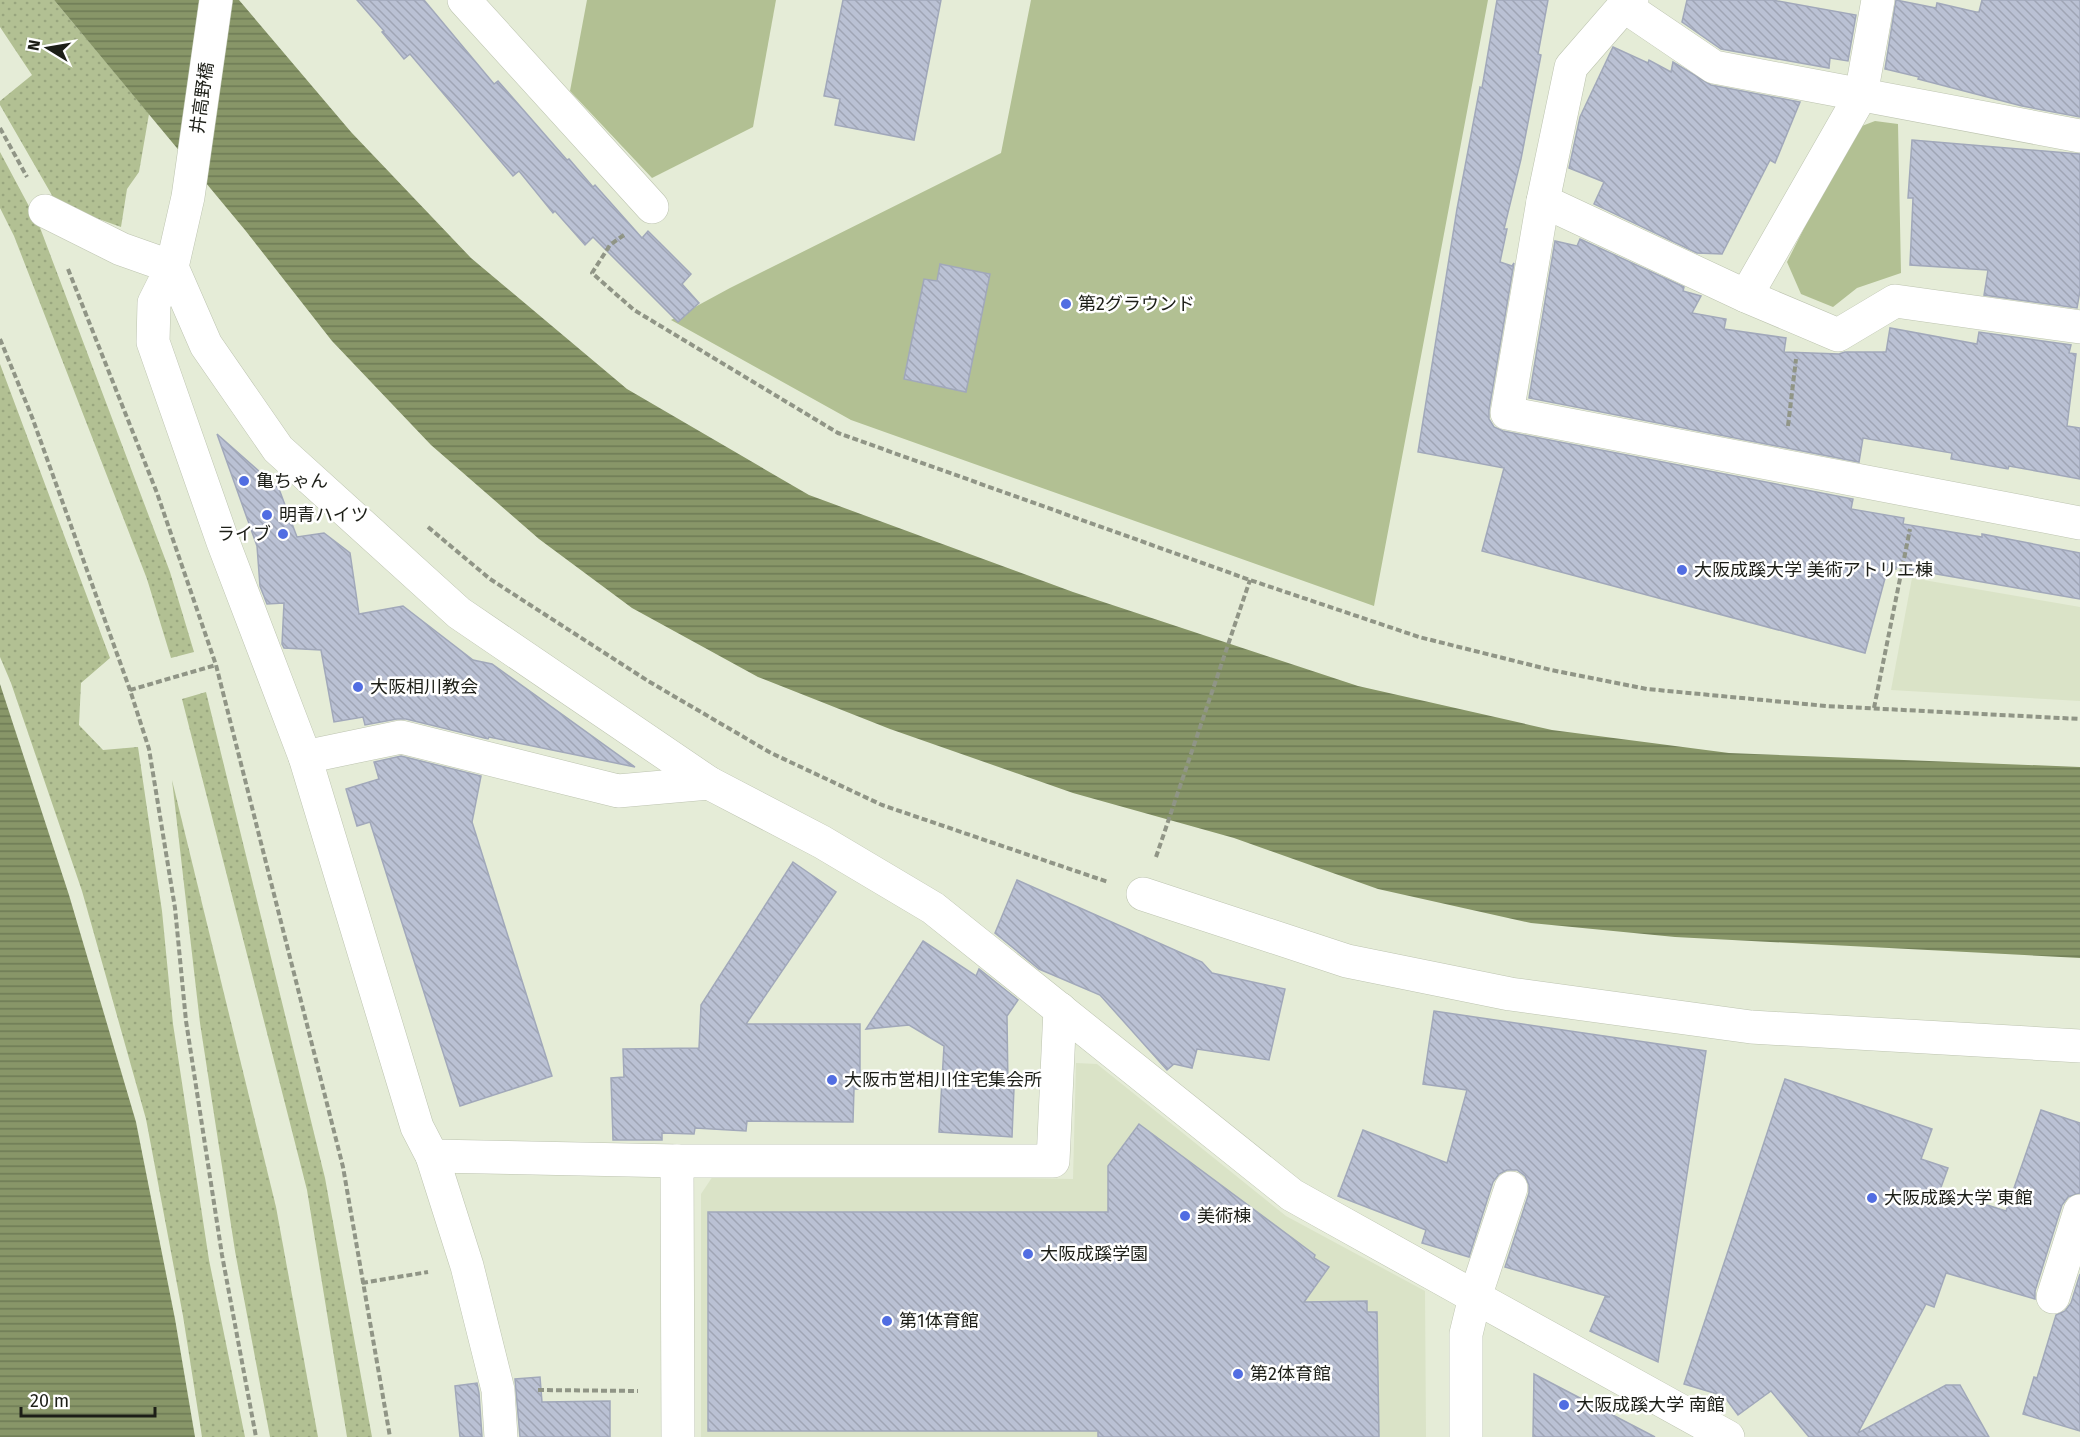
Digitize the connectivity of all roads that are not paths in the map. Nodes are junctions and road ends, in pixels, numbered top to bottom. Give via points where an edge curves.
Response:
1 (216, 0) edge
2 (464, 0) edge
3 (1878, 0) edge
4 (1628, 3) edge
5 (1861, 95) junction
6 (2080, 136) edge
7 (1543, 201) junction
8 (652, 207) road end
9 (45, 211) road end
10 (172, 267) junction
11 (1746, 296) junction
12 (2080, 327) edge
13 (2080, 523) edge
14 (305, 757) junction
15 (709, 783) junction
16 (1143, 894) road end
17 (1060, 1009) junction
18 (2080, 1046) edge
19 (432, 1156) junction
20 (677, 1161) junction
21 (1511, 1188) dead end
22 (2080, 1210) edge
23 (1475, 1298) junction
24 (2053, 1298) dead end
25 (501, 1437) edge
26 (678, 1437) edge
27 (1466, 1437) edge
28 (1728, 1437) edge

1 - 10 street, 井高野橋 via 188,197
2 - 8 street
3 - 5 street
4 - 5 street via 1714,67
4 - 7 street via 1571,68
5 - 6 street
5 - 11 street
7 - 11 street
7 - 13 street via 1507,412
9 - 10 street via 121,249
10 - 14 street, 井高野橋 via 154,303 153,342 223,542
10 - 15 street via 206,345 278,449 459,613
11 - 12 street via 1838,335 1895,302
14 - 15 street via 401,737 618,791
14 - 19 street, 井高野橋 via 417,1127
15 - 17 street via 822,842 933,908
16 - 18 street via 1347,961 1510,994 1751,1027
17 - 20 street via 1053,1161
17 - 23 street via 1292,1195
19 - 20 street
19 - 25 street, 井高野橋 via 467,1266 498,1390
20 - 26 street
21 - 23 street
22 - 24 street
23 - 27 street via 1466,1334
23 - 28 street

